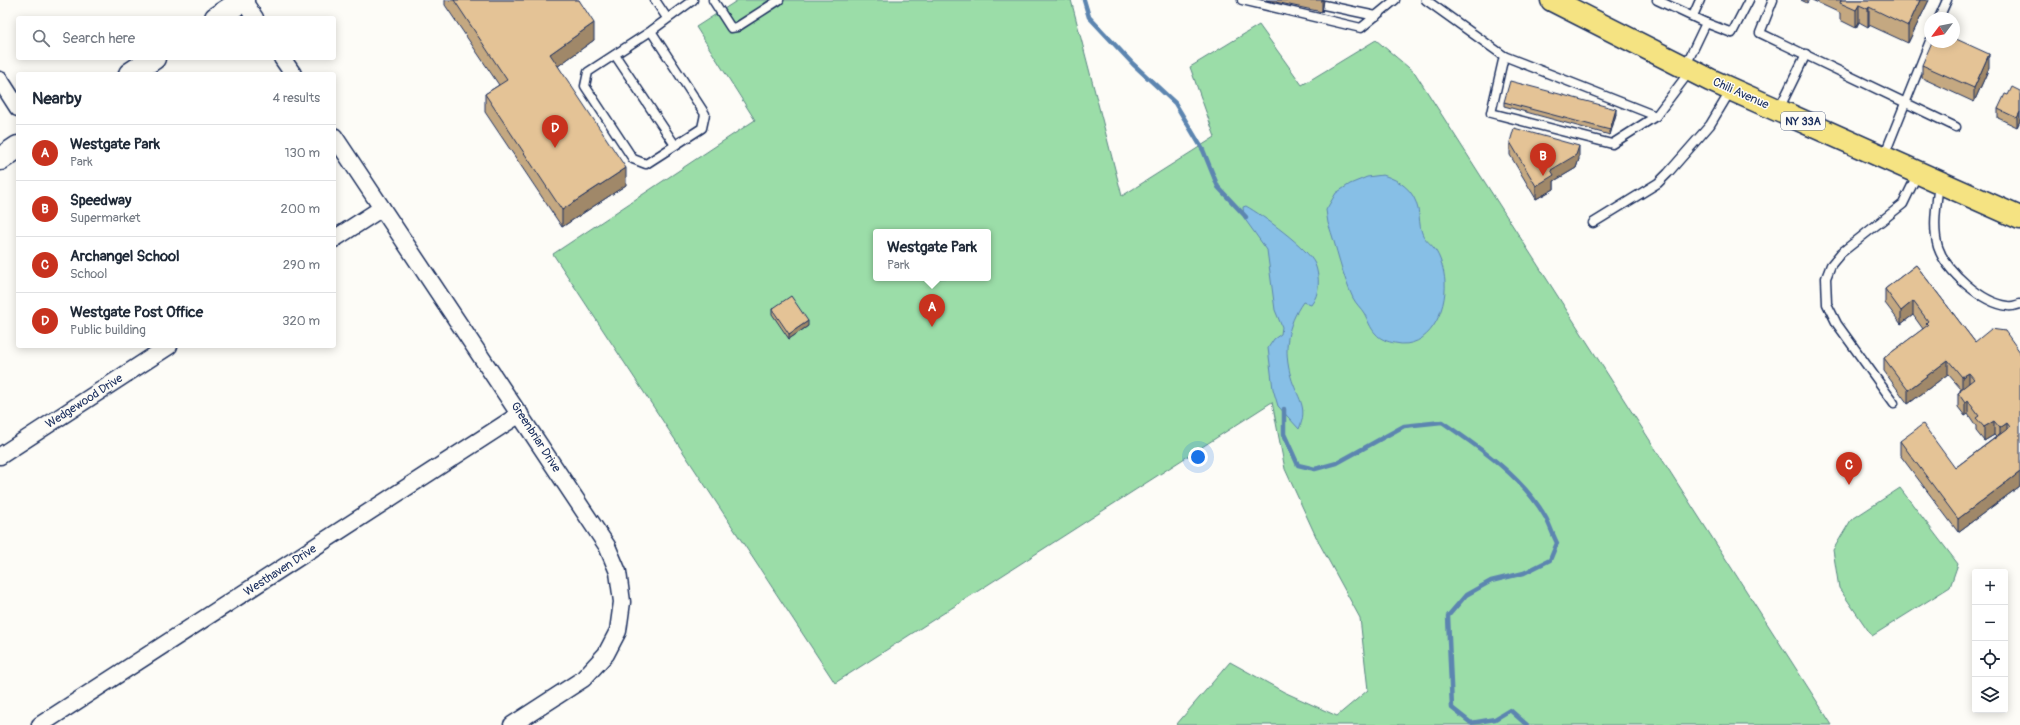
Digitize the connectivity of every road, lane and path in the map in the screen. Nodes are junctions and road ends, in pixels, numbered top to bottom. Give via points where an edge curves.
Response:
1 (243, 0) edge
2 (655, 0) edge
3 (693, 0) edge
4 (713, 0) edge
5 (779, 0) edge
6 (1242, 0) edge
7 (1395, 0) edge
8 (1426, 0) edge
9 (1552, 0) edge
10 (1657, 0) edge
11 (1700, 0) edge
12 (1749, 0) edge
13 (1773, 0) edge
14 (1947, 0) edge
15 (1324, 5) dead end
16 (1942, 12) edge
17 (219, 16) edge
18 (254, 16) edge
19 (1376, 16) junction
20 (1693, 16) junction
21 (667, 18) junction
22 (1706, 23) junction
23 (651, 31) junction
24 (1927, 48) edge
25 (1806, 54) junction
26 (616, 55) junction
27 (1504, 56) junction
28 (151, 60) edge
29 (283, 60) edge
30 (1688, 69) junction
31 (133, 72) edge
32 (291, 72) edge
33 (0, 80) edge
34 (1731, 89) junction
35 (1905, 104) junction
36 (16, 105) edge
37 (1779, 110) junction
38 (1656, 116) junction
39 (1956, 127) dead end
40 (336, 139) edge
41 (676, 145) junction
42 (16, 148) edge
43 (1883, 157) junction
44 (0, 159) edge
45 (1918, 173) junction
46 (1939, 182) junction
47 (382, 208) junction
48 (2020, 218) edge
49 (1593, 223) dead end
50 (336, 238) edge
51 (2020, 304) edge
52 (166, 348) edge
53 (1894, 403) dead end
54 (520, 414) junction
55 (0, 456) edge
56 (40, 725) edge
57 (512, 725) edge

1 - 17 main road
1 - 18 street
2 - 21 lane
3 - 21 lane
4 - 5 lane via 730,28 737,27
6 - 19 lane via 1361,28
7 - 19 lane
8 - 27 lane
9 - 30 main road, Chili Avenue / NY 33A
10 - 20 lane
11 - 20 lane
12 - 22 lane via 1732,33
13 - 25 lane via 1760,33
14 - 16 lane
15 - 19 lane
20 - 22 lane
21 - 23 lane
22 - 30 lane
23 - 26 lane
23 - 41 lane via 705,114 702,128
24 - 35 lane
25 - 35 lane
25 - 37 lane
26 - 41 lane
26 - 41 lane via 588,72 585,86 633,159 646,164
27 - 38 lane
27 - 38 lane via 1491,113 1612,144
28 - 31 main road
29 - 32 street
30 - 34 main road, Chili Avenue / NY 33A
30 - 38 lane
33 - 36 street
34 - 37 main road, Chili Avenue / NY 33A
34 - 49 lane via 1710,125 1658,183
35 - 39 lane
35 - 43 lane
37 - 43 main road, Chili Avenue / NY 33A
40 - 47 street, Greenbriar Drive
42 - 44 main road
43 - 45 main road, Chili Avenue / NY 33A
45 - 46 main road, Chili Avenue / NY 33A
45 - 53 lane via 1903,204 1841,252 1831,265 1826,278 1827,304 1837,324
46 - 48 main road, Chili Avenue / NY 33A
46 - 51 lane via 1935,224 1939,248 1952,270 1964,283 1985,298 2008,306
47 - 50 street
47 - 54 street, Greenbriar Drive
52 - 55 street, Wedgewood Drive
54 - 56 street, Westhaven Drive
54 - 57 street, Greenbriar Drive via 607,546 618,572 622,602 618,631 606,654 583,678

